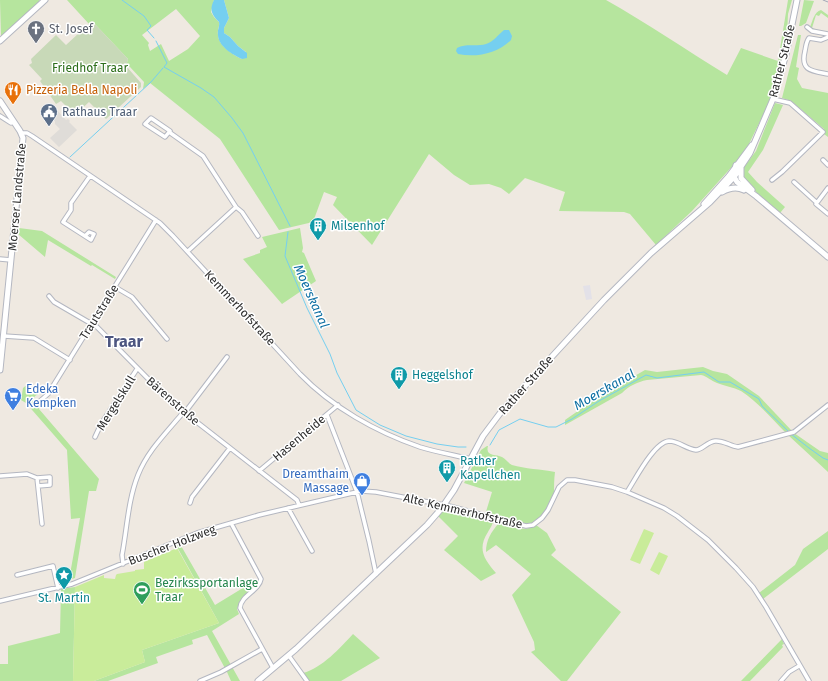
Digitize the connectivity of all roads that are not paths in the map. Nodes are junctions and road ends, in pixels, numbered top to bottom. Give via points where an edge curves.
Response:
1 (46, 0) edge
2 (797, 0) edge
3 (807, 27) dead end
4 (828, 35) edge
5 (0, 41) edge
6 (828, 74) edge
7 (773, 99) junction
8 (0, 101) edge
9 (0, 116) edge
10 (14, 122) junction
11 (168, 132) junction
12 (21, 133) junction
13 (823, 160) dead end
14 (828, 165) edge
15 (739, 166) junction
16 (733, 175) junction
17 (90, 176) junction
18 (741, 178) junction
19 (772, 180) dead end
20 (794, 182) dead end
21 (828, 188) edge
22 (717, 194) junction
23 (756, 196) junction
24 (816, 202) junction
25 (236, 207) junction
26 (697, 213) junction
27 (828, 214) edge
28 (156, 220) junction
29 (85, 236) dead end
30 (258, 236) dead end
31 (188, 252) junction
32 (828, 257) edge
33 (0, 259) edge
34 (11, 260) junction
35 (115, 287) junction
36 (49, 296) dead end
37 (92, 325) junction
38 (4, 336) junction
39 (167, 339) dead end
40 (227, 357) dead end
41 (70, 360) junction
42 (137, 369) junction
43 (0, 370) edge
44 (40, 401) dead end
45 (338, 405) junction
46 (828, 405) edge
47 (184, 412) junction
48 (327, 415) junction
49 (95, 437) dead end
50 (230, 448) junction
51 (470, 460) junction
52 (259, 471) junction
53 (0, 476) edge
54 (37, 478) junction
55 (38, 486) junction
56 (357, 492) junction
57 (627, 492) junction
58 (190, 503) dead end
59 (299, 505) junction
60 (444, 505) junction
61 (288, 508) junction
62 (230, 523) junction
63 (42, 524) dead end
64 (312, 551) dead end
65 (123, 564) junction
66 (376, 574) junction
67 (17, 576) dead end
68 (58, 588) junction
69 (0, 601) edge
70 (262, 649) junction
71 (288, 656) junction
72 (799, 666) junction
73 (273, 668) junction
74 (200, 681) edge
75 (258, 681) edge
76 (307, 681) edge
77 (781, 681) edge
78 (809, 681) edge

1 - 5 street
2 - 7 street, Rather Straße via 786,54
3 - 4 street
4 - 6 street via 821,40 809,38 803,58 804,63 812,71
7 - 15 street, Rather Straße via 754,143
7 - 19 street via 790,103 823,132
8 - 10 street, Moerser Landstraße
9 - 10 street via 11,123
10 - 12 street, Moerser Landstraße
11 - 11 street via 165,138 145,124 151,118 170,131
11 - 25 street via 203,156
12 - 17 street, Kemmerhofstraße via 32,136
12 - 34 street, Moerser Landstraße
13 - 14 street
15 - 16 street, Rather Straße
15 - 18 street
16 - 18 street
16 - 22 street, Rather Straße
16 - 23 street via 737,182
16 - 26 street, Rather Straße
17 - 28 street, Kemmerhofstraße
17 - 29 street via 72,201 63,222
18 - 23 street
20 - 24 street
21 - 24 street
22 - 23 street, Rather Straße via 737,187
22 - 26 street, Rather Straße
23 - 32 street
24 - 27 street
25 - 30 street
25 - 31 street
26 - 51 street, Rather Straße via 613,291 524,387 490,426
28 - 31 street, Kemmerhofstraße
28 - 35 street, Trautstraße
31 - 45 street, Kemmerhofstraße via 306,381
33 - 34 street
34 - 38 street, Moerser Landstraße
35 - 37 street, Trautstraße
35 - 39 street via 132,297
36 - 37 street, Bärenstraße via 54,302
37 - 41 street, Trautstraße
37 - 42 street, Bärenstraße via 97,327
38 - 41 street via 34,338
38 - 43 street, Moerser Landstraße
40 - 47 street
41 - 44 street, Trautstraße via 48,394
42 - 47 street, Bärenstraße via 163,396
42 - 49 street, Mergelskull
45 - 48 street, Hasenheide
45 - 51 street, Kemmerhofstraße via 377,429 420,447
46 - 57 street via 790,433 738,447 716,440 696,450 667,441 655,449
47 - 50 street, Bärenstraße
47 - 65 street via 152,451 138,475 122,555
48 - 52 street, Hasenheide
48 - 56 street
50 - 52 street, Bärenstraße
50 - 58 street
51 - 60 street, Rather Straße
52 - 59 street, Bärenstraße via 297,500
53 - 54 street via 27,474
54 - 55 street
54 - 55 street via 50,477 50,485
55 - 63 street
56 - 59 street, Buscher Holzweg
56 - 60 street, Alte Kemmerhofstraße via 370,491
56 - 66 street
57 - 60 street, Alte Kemmerhofstraße via 581,481 565,481 557,489 542,518 533,525 526,526
57 - 72 street, Alte Kemmerhofstraße via 677,516 725,556 761,599
59 - 61 street, Buscher Holzweg
60 - 66 street, Rather Straße
61 - 62 street, Buscher Holzweg
61 - 64 street
62 - 65 street, Buscher Holzweg via 191,535
62 - 70 street via 261,579 240,606
65 - 68 street, Buscher Holzweg
66 - 71 street, Rather Straße
67 - 68 street via 53,566
68 - 69 street, Buscher Holzweg
70 - 73 street
70 - 74 street
71 - 73 street, Rather Straße
71 - 76 street
72 - 77 street
72 - 78 street, Alte Kemmerhofstraße
73 - 75 street, Rather Straße

